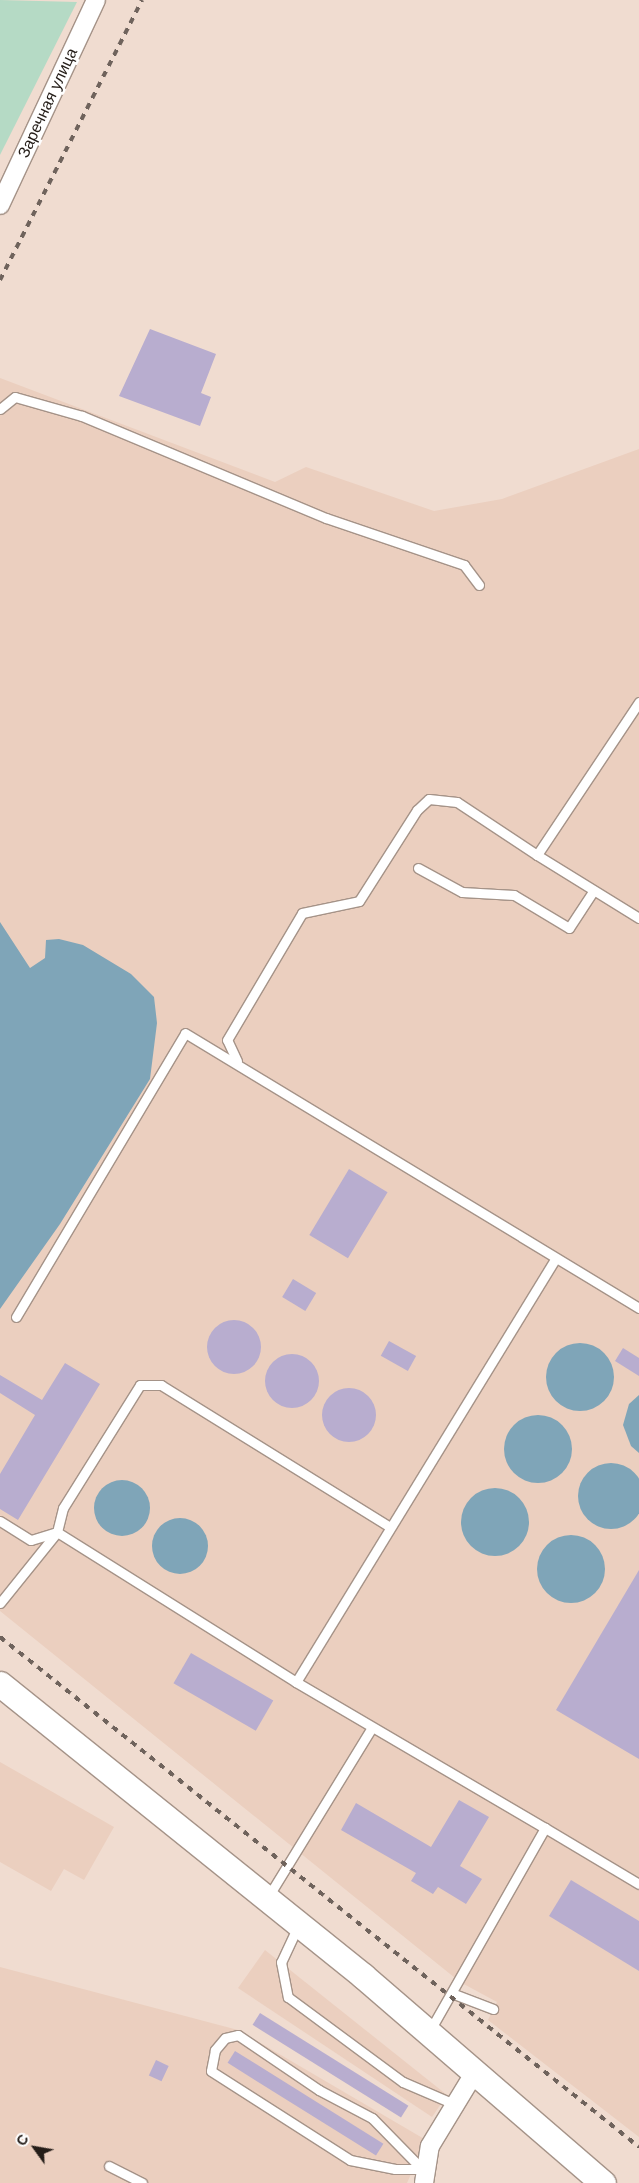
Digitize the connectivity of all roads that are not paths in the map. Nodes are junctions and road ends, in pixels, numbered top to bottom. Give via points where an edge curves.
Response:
1 (96, 0) edge
2 (0, 205) edge
3 (0, 409) edge
4 (479, 585) dead end
5 (639, 702) edge
6 (537, 855) junction
7 (418, 868) dead end
8 (594, 890) junction
9 (639, 918) edge
10 (237, 1061) junction
11 (556, 1258) junction
12 (639, 1308) edge
13 (16, 1317) dead end
14 (0, 1521) edge
15 (390, 1527) junction
16 (57, 1532) junction
17 (0, 1603) edge
18 (296, 1682) junction
19 (0, 1684) edge
20 (372, 1727) junction
21 (545, 1828) junction
22 (639, 1884) edge
23 (267, 1899) junction
24 (299, 1924) junction
25 (454, 1994) junction
26 (494, 2009) dead end
27 (428, 2032) junction
28 (475, 2072) junction
29 (454, 2104) junction
30 (109, 2166) dead end
31 (424, 2174) edge
32 (142, 2183) edge
33 (603, 2183) edge

1 - 2 street, Заречная улица
3 - 4 lane via 15,398 82,416 326,518 464,565
5 - 6 lane
6 - 8 lane
6 - 10 lane via 456,802 429,799 417,810 358,901 302,913 227,1040
7 - 8 lane via 462,892 514,895 569,928
8 - 9 lane
10 - 11 lane
10 - 13 lane via 185,1033
11 - 12 lane
11 - 15 lane
14 - 16 lane via 31,1540
15 - 16 lane via 161,1385 140,1385 64,1508
15 - 18 lane
16 - 17 lane
16 - 18 lane
18 - 20 lane
19 - 23 street
20 - 21 lane
20 - 23 lane
21 - 22 lane
21 - 25 lane
23 - 24 street
24 - 27 street
24 - 29 lane via 281,1962 288,1997 403,2082
25 - 26 lane
25 - 27 lane
27 - 28 street
28 - 29 street
28 - 33 street
29 - 31 street via 430,2146
30 - 32 lane
31 - 31 lane via 350,2160 211,2071 215,2050 225,2038 238,2035 319,2090 372,2118

